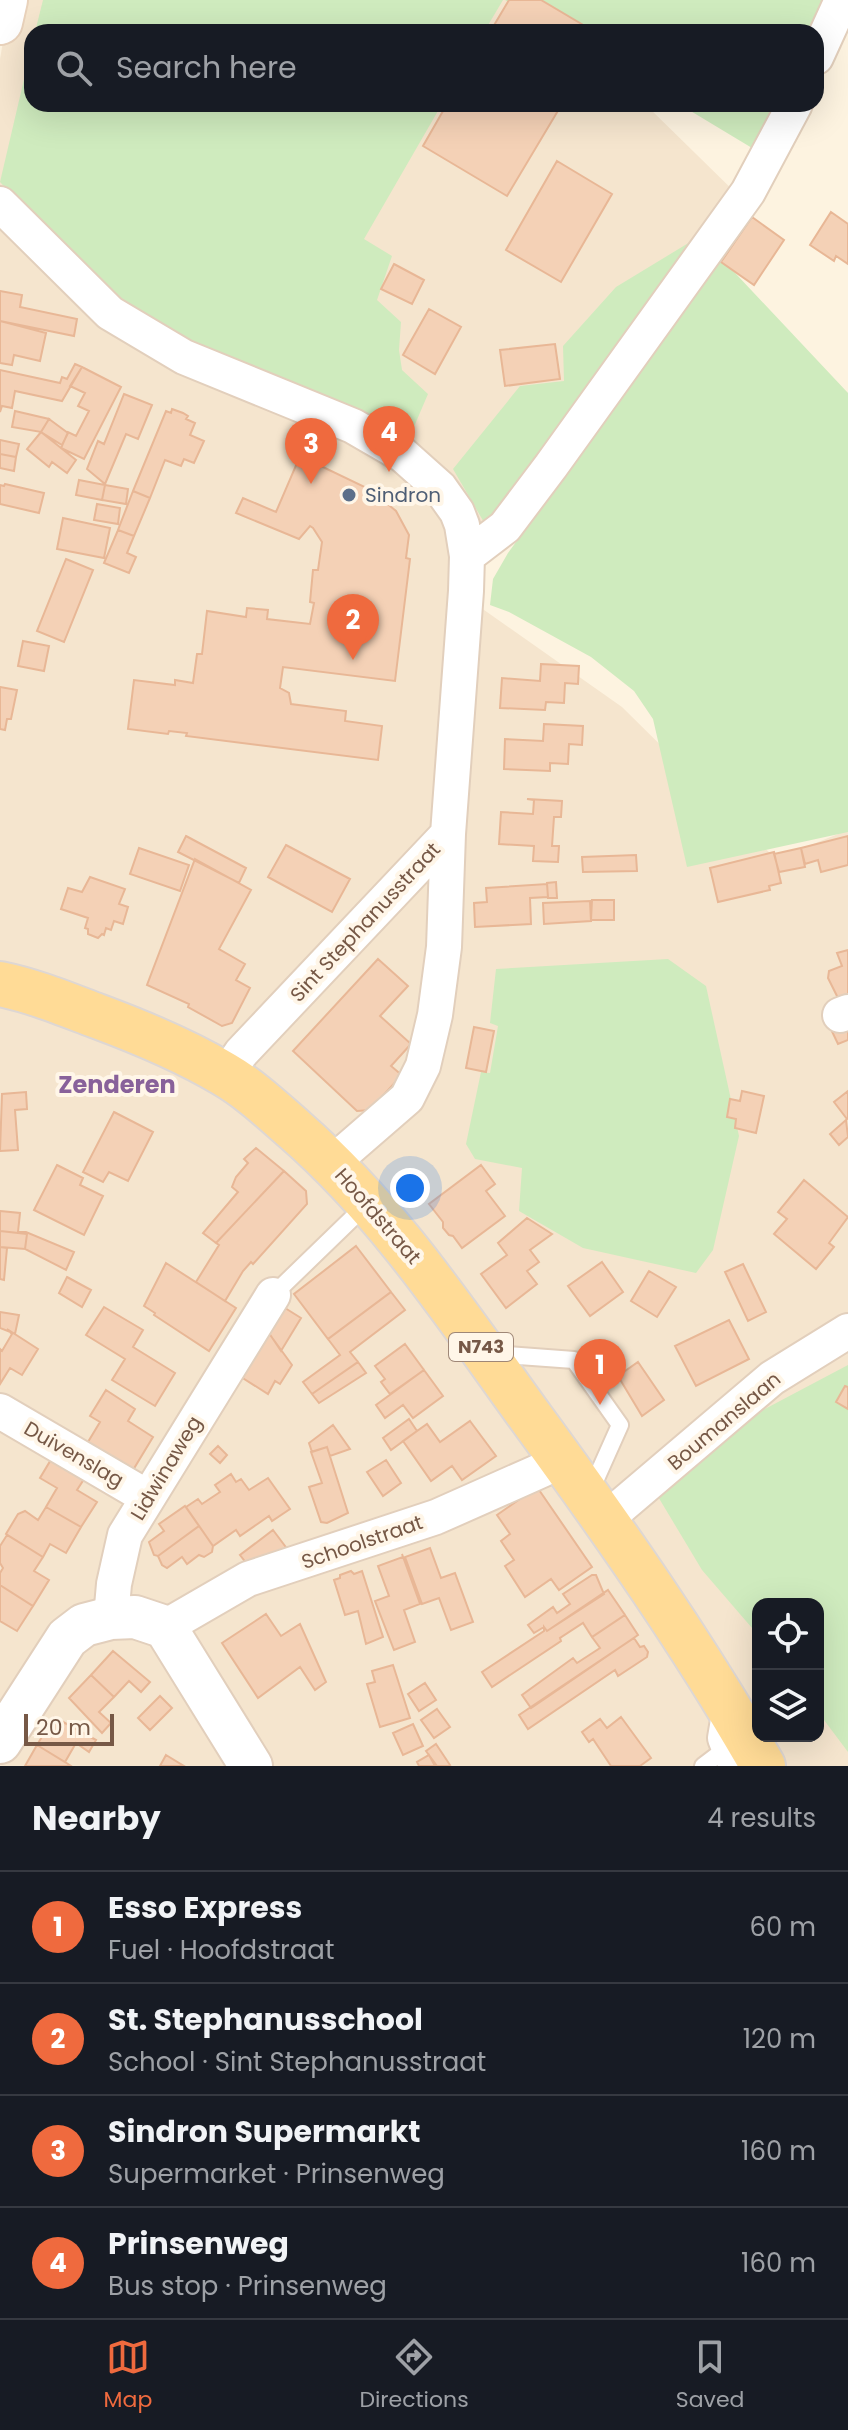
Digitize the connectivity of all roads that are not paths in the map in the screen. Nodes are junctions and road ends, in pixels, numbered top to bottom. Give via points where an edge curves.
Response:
1 (5, 0) edge
2 (842, 0) edge
3 (0, 22) edge
4 (824, 39) edge
5 (791, 112) edge
6 (0, 204) edge
7 (467, 556) junction
8 (448, 834) junction
9 (0, 984) edge
10 (226, 1075) junction
11 (332, 1163) junction
12 (369, 1203) junction
13 (273, 1295) joint
14 (848, 1331) edge
15 (486, 1354) junction
16 (0, 1411) edge
17 (560, 1457) junction
18 (147, 1497) junction
19 (597, 1507) junction
20 (111, 1618) junction
21 (165, 1627) junction
22 (0, 1742) edge
23 (782, 1742) edge
24 (736, 1743) edge
25 (251, 1766) edge
26 (797, 1766) edge

1 - 3 main road
2 - 4 street
5 - 7 street via 748,192 560,454 505,527
6 - 7 street, Sint Stephanusstraat via 110,313 184,357 353,426 403,455 440,488 457,512
7 - 8 street, Sint Stephanusstraat
8 - 10 street, Sint Stephanusstraat
8 - 11 street via 444,947 423,1066 407,1098
9 - 10 main road, Hoofdstraat / N743 via 127,1027
10 - 11 main road, Hoofdstraat / N743
11 - 12 main road, Hoofdstraat / N743
12 - 13 lane, Lidwinaweg
12 - 15 main road, Hoofdstraat / N743
13 - 18 street, Lidwinaweg
14 - 19 street, Boumanslaan via 772,1378
15 - 17 main road, Hoofdstraat / N743
15 - 19 lane via 574,1360 620,1425
16 - 18 street, Duivenslag
17 - 19 main road, Hoofdstraat / N743
17 - 21 street, Schoolstraat via 436,1517 248,1579
18 - 20 street, Lidwinaweg via 125,1535
19 - 24 main road, Hoofdstraat / N743 via 648,1580 742,1677
20 - 21 street via 135,1617
20 - 22 street via 84,1625 67,1638
21 - 25 street
23 - 26 main road

